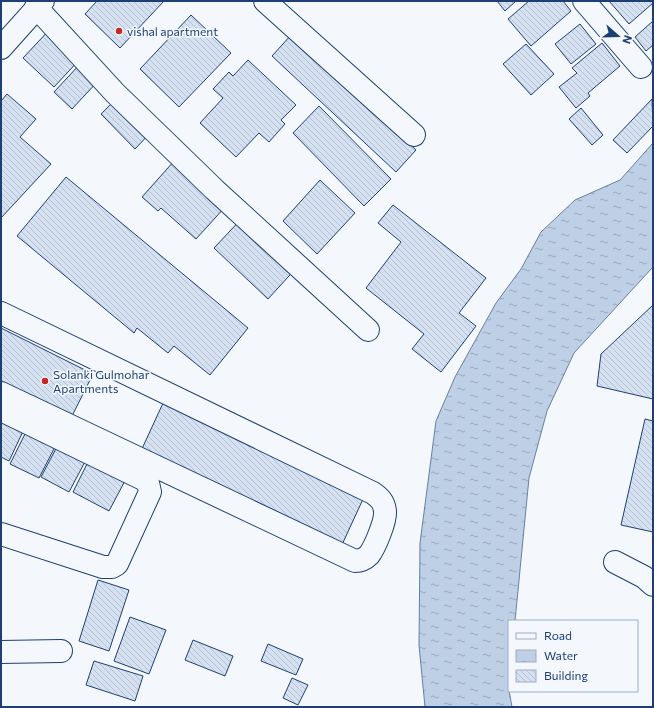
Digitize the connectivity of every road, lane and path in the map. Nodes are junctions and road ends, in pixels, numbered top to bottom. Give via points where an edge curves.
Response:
1 (265, 1) edge
2 (584, 1) edge
3 (40, 4) edge
4 (1, 48) edge
5 (641, 67) dead end
6 (414, 135) dead end
7 (1, 313) edge
8 (368, 330) dead end
9 (1, 393) edge
10 (1, 410) edge
11 (1, 534) edge
12 (615, 562) dead end
13 (653, 585) edge
14 (61, 651) dead end
15 (1, 652) edge

1 - 6 street
2 - 5 street
3 - 4 street
3 - 8 street via 115,93 215,190
7 - 9 street via 374,493 382,501 385,520 369,555 355,562
10 - 11 street via 143,479 148,483 150,492 117,564 112,567 103,567
12 - 13 street via 644,577
14 - 15 street

